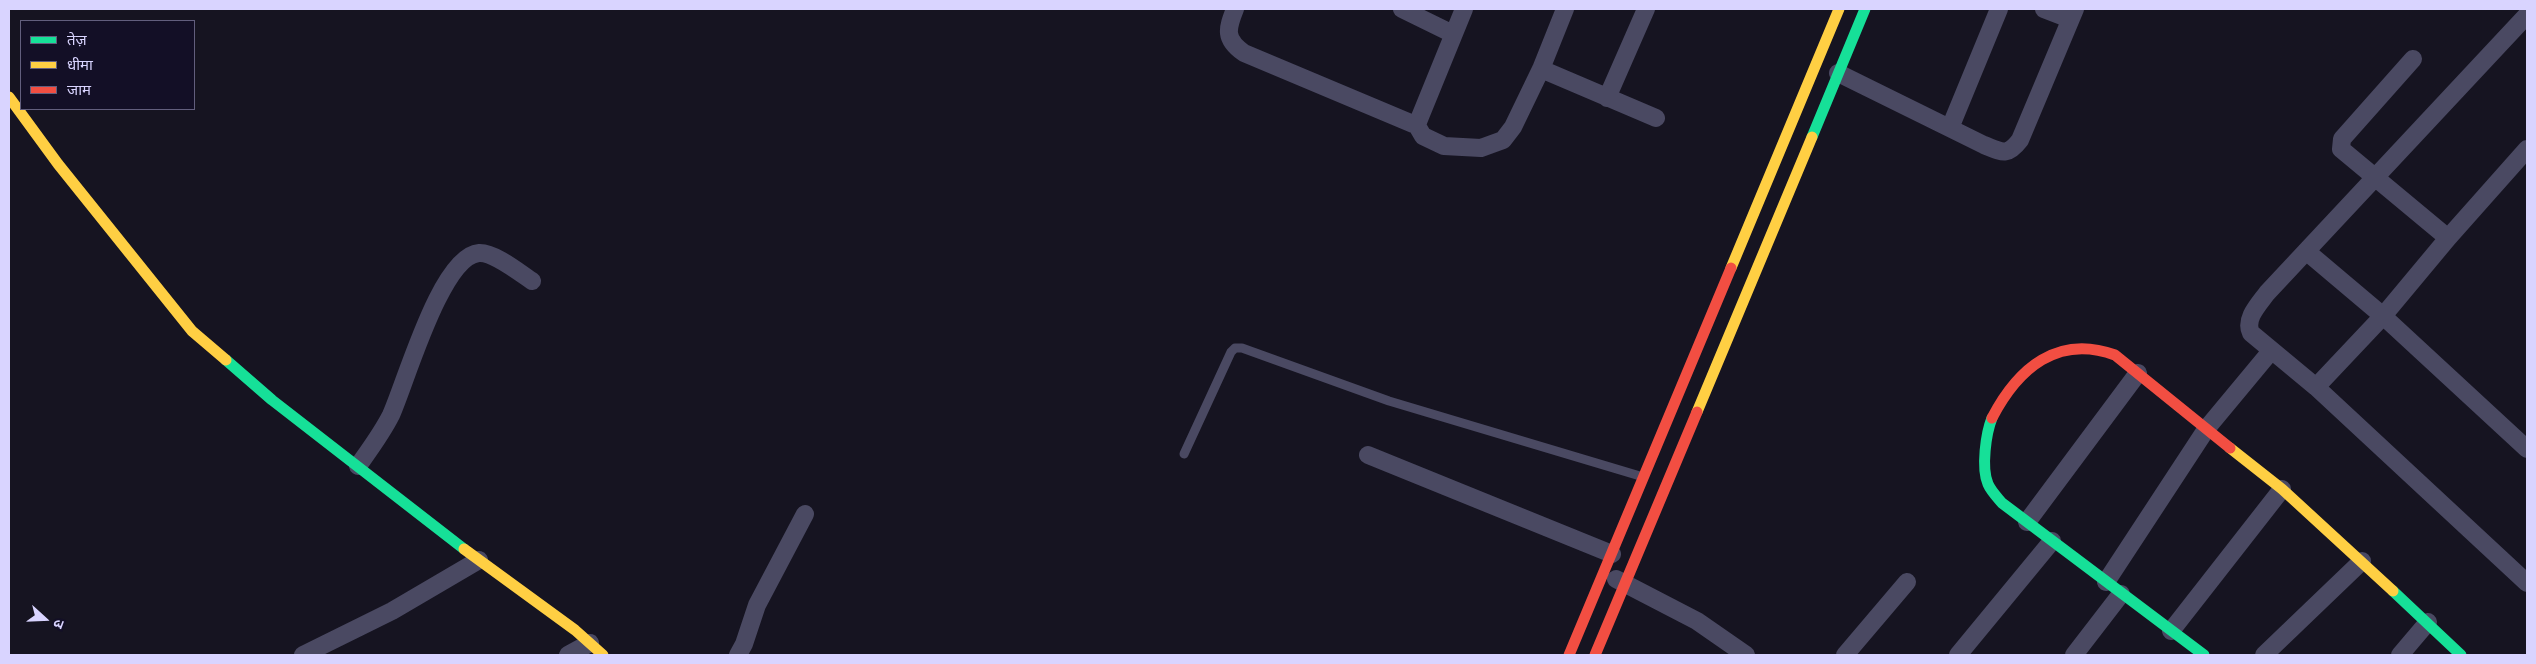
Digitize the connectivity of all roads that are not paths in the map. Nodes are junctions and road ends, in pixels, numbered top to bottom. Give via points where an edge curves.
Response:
1 (1236, 9) edge
2 (1402, 9) edge
3 (1464, 9) edge
4 (1565, 9) edge
5 (1646, 9) edge
6 (1839, 9) edge
7 (1865, 9) edge
8 (1999, 9) edge
9 (2044, 9) edge
10 (2073, 14) edge
11 (2527, 16) edge
12 (1453, 34) junction
13 (2413, 60) dead end
14 (1542, 69) junction
15 (1838, 73) junction
16 (9, 97) edge
17 (1607, 98) junction
18 (1656, 118) dead end
19 (1416, 124) junction
20 (1950, 128) junction
21 (2527, 149) edge
22 (2376, 178) junction
23 (2448, 238) junction
24 (2306, 251) junction
25 (532, 281) dead end
26 (2383, 316) junction
27 (2271, 351) junction
28 (2138, 373) junction
29 (2316, 387) junction
30 (2207, 428) junction
31 (2527, 449) edge
32 (1184, 454) dead end
33 (1368, 456) dead end
34 (358, 466) junction
35 (1643, 477) junction
36 (2282, 489) junction
37 (805, 514) dead end
38 (2027, 522) junction
39 (2052, 541) junction
40 (1612, 554) junction
41 (479, 560) junction
42 (2362, 561) junction
43 (1604, 572) junction
44 (1907, 582) dead end
45 (2106, 582) junction
46 (2527, 583) edge
47 (1625, 584) junction
48 (2121, 594) junction
49 (2428, 622) junction
50 (2171, 631) junction
51 (590, 643) junction
52 (1599, 654) edge
53 (303, 655) edge
54 (568, 655) edge
55 (604, 655) edge
56 (738, 655) edge
57 (1569, 655) edge
58 (1746, 655) edge
59 (1845, 655) edge
60 (1958, 655) edge
61 (2074, 655) edge
62 (2204, 655) edge
63 (2264, 655) edge
64 (2400, 655) edge
65 (2461, 655) edge

1 - 19 street via 1229,34 1234,46 1244,53
2 - 12 street
3 - 12 street
4 - 14 street
5 - 17 street
6 - 35 main road
7 - 15 main road
8 - 20 street
9 - 10 street
10 - 20 street via 2020,140 2012,150 2000,151
11 - 22 street
12 - 19 street
13 - 22 street via 2342,139 2342,149
14 - 17 street
14 - 19 street via 1513,127 1503,140 1495,144 1464,149 1444,146 1423,136
15 - 20 street
15 - 47 main road
16 - 34 main road via 58,164 192,331 272,400
17 - 18 street
21 - 23 street
22 - 23 street
22 - 24 street
23 - 26 street
24 - 26 street
24 - 27 street via 2267,293 2250,320 2251,333
25 - 34 street via 485,253 471,255 460,263 432,309 390,417
26 - 29 street
26 - 31 street
27 - 29 street
27 - 30 street
28 - 30 main road
28 - 38 street
28 - 38 main road via 2105,349 2067,348 2051,353 2033,365 2000,401 1988,431 1985,476 1992,492
29 - 46 street
30 - 36 main road
30 - 45 street
32 - 35 lane via 1231,352 1242,348 1389,401
33 - 40 street
34 - 41 main road
35 - 40 main road
36 - 42 main road
36 - 50 street
37 - 56 street via 757,605
38 - 39 main road
39 - 45 main road
39 - 60 street
40 - 43 main road
41 - 51 main road
41 - 53 street via 392,611
42 - 49 main road
42 - 63 street
43 - 47 street
43 - 57 main road
44 - 59 street
45 - 48 main road
47 - 52 main road
47 - 58 street via 1698,621
48 - 50 main road
48 - 61 street
49 - 64 street
49 - 65 main road
50 - 62 main road
51 - 54 street
51 - 55 main road

